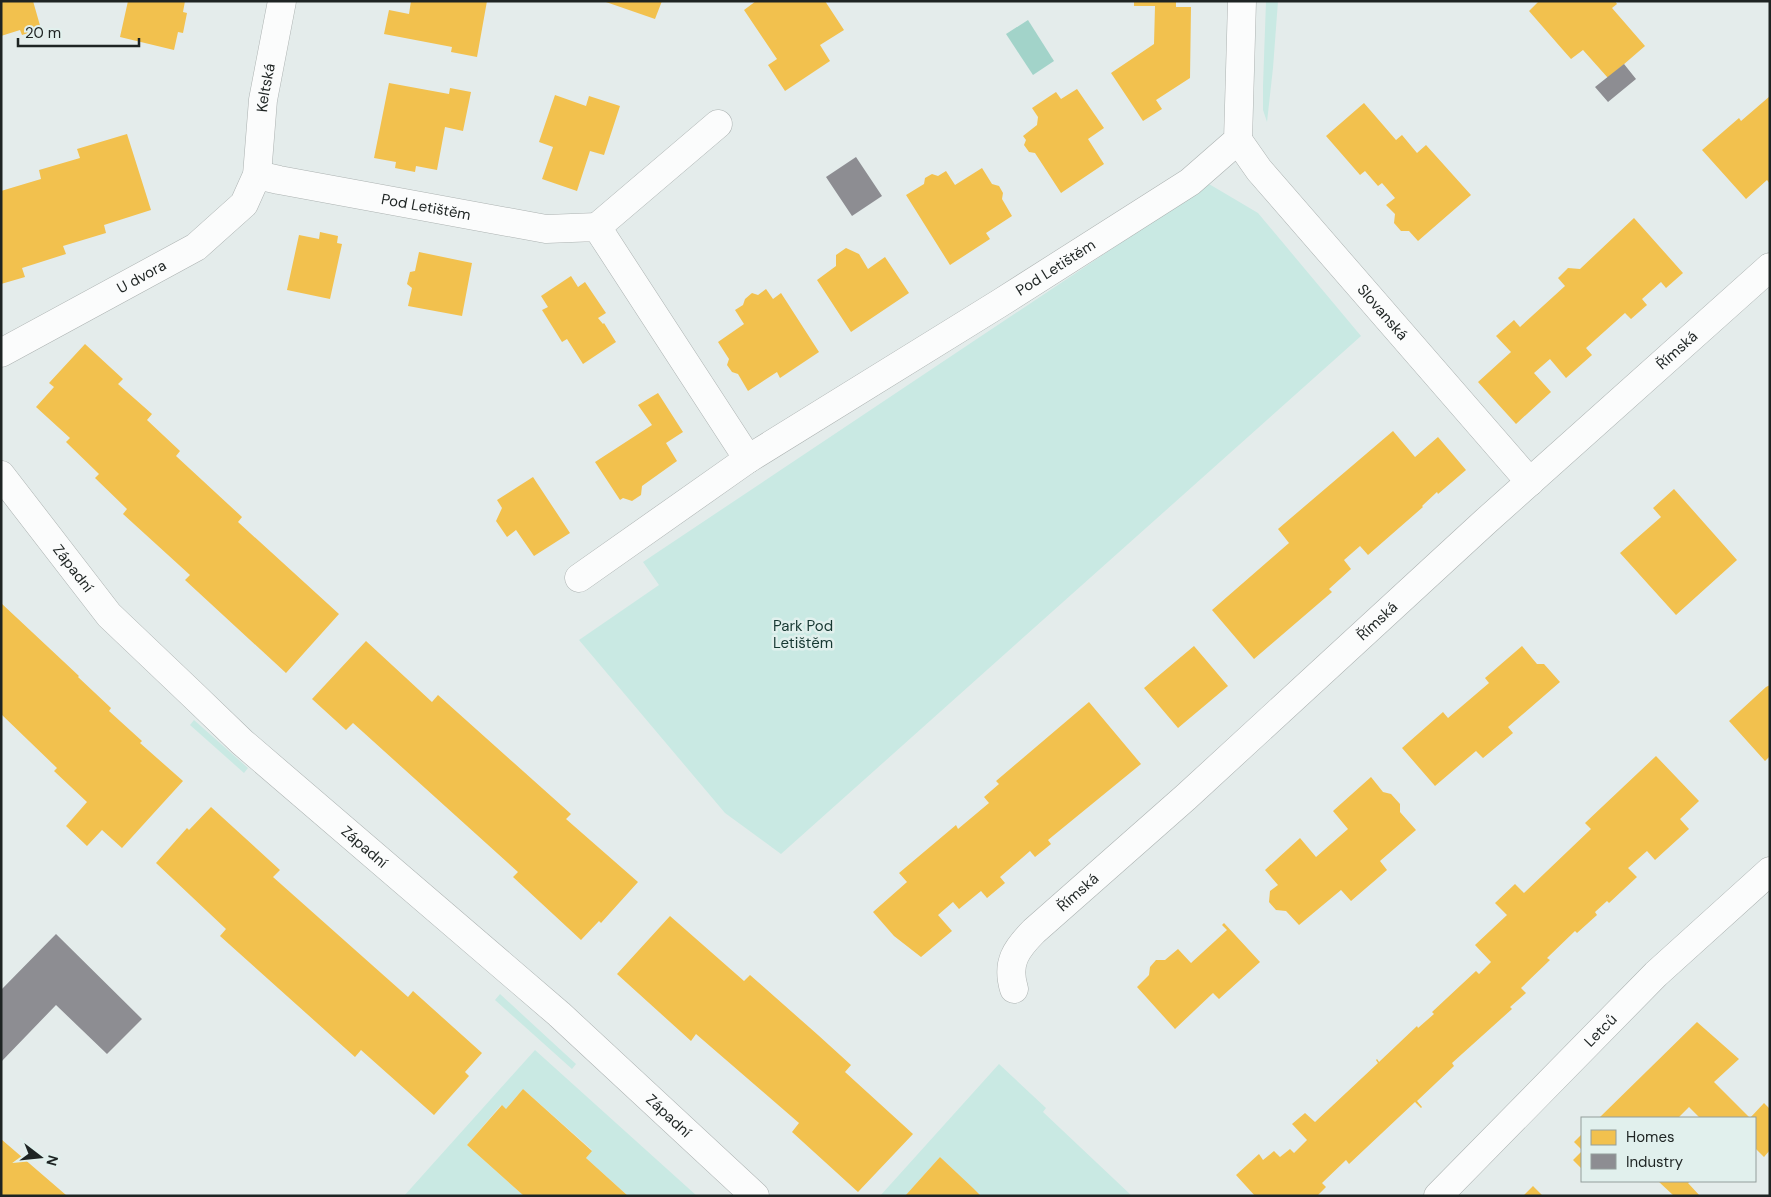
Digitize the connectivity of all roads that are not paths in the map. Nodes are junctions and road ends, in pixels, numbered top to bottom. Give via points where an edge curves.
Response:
1 (282, 1) edge
2 (1242, 1) edge
3 (718, 124) dead end
4 (1238, 140) junction
5 (257, 175) junction
6 (597, 227) junction
7 (1770, 267) edge
8 (1, 352) edge
9 (748, 459) junction
10 (1, 475) edge
11 (1530, 482) junction
12 (579, 578) dead end
13 (1770, 871) edge
14 (1014, 989) dead end
15 (755, 1196) edge
16 (1438, 1196) edge

1 - 5 street, Keltská via 263,100
2 - 4 street
3 - 6 street
4 - 9 street, Pod Letištěm via 1190,182
4 - 11 street, Slovanská via 1259,170
5 - 6 street, Pod Letištěm via 546,229
5 - 8 street, U dvora via 244,204 196,247
6 - 9 street
7 - 11 street, Římská
9 - 12 street, Pod Letištěm
10 - 15 street, Západní via 110,614 242,742 559,1014
11 - 14 street, Římská via 1186,797 1034,931 1015,953 1011,972
13 - 16 street, Letců via 1656,974

